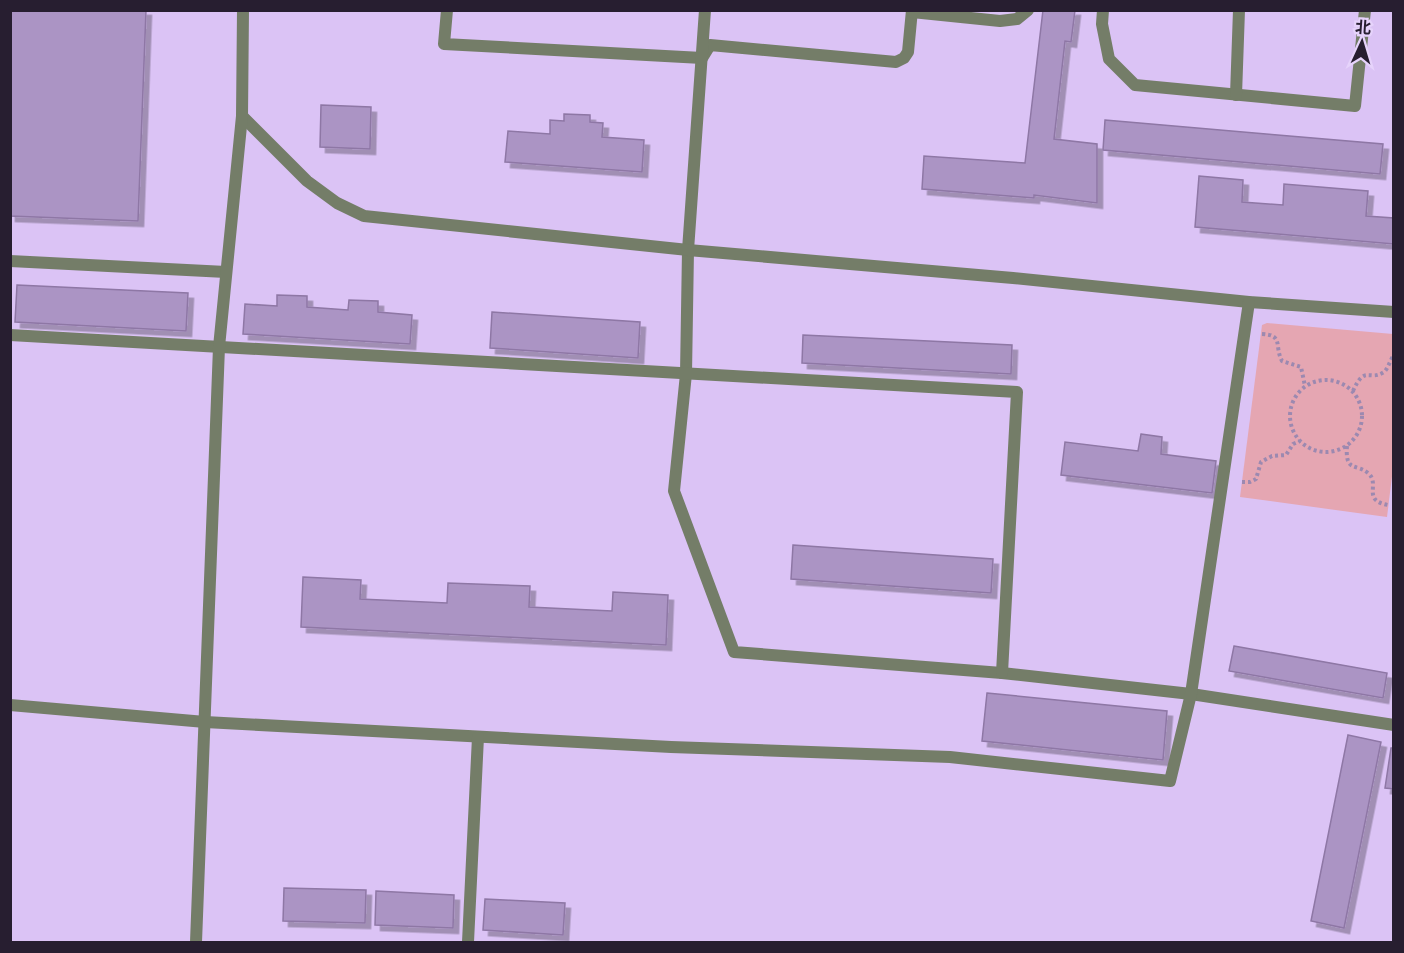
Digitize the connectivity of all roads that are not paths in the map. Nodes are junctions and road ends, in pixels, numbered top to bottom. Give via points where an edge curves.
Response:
1 (243, 10) edge
2 (447, 10) edge
3 (705, 10) edge
4 (1028, 10) edge
5 (1103, 10) edge
6 (1239, 10) edge
7 (1365, 10) edge
8 (912, 11) edge
9 (702, 57) junction
10 (1236, 95) junction
11 (242, 116) junction
12 (688, 250) junction
13 (10, 261) edge
14 (226, 272) junction
15 (1249, 302) junction
16 (1394, 312) edge
17 (10, 335) edge
18 (219, 347) junction
19 (686, 374) junction
20 (1002, 673) junction
21 (1191, 694) junction
22 (10, 705) edge
23 (205, 722) junction
24 (1394, 725) edge
25 (478, 737) junction
26 (196, 942) edge
27 (468, 942) edge

1 - 11 lane
2 - 9 lane via 444,44
3 - 9 lane
4 - 8 lane via 1017,19 1000,21
5 - 10 lane via 1109,59 1135,85
6 - 10 lane
7 - 10 lane via 1355,106
8 - 9 lane via 908,52 896,62 710,45
9 - 12 lane
11 - 12 lane via 307,181 337,204 364,216
11 - 14 lane
12 - 15 lane
12 - 19 lane
13 - 14 lane
14 - 18 lane
15 - 16 lane
15 - 21 lane
17 - 18 lane
18 - 19 lane
18 - 23 lane
19 - 20 lane via 674,491 734,652
19 - 20 lane via 1017,392
20 - 21 lane
21 - 24 lane
21 - 25 lane via 1170,782 950,757
22 - 23 lane
23 - 25 lane
23 - 26 lane
25 - 27 lane

